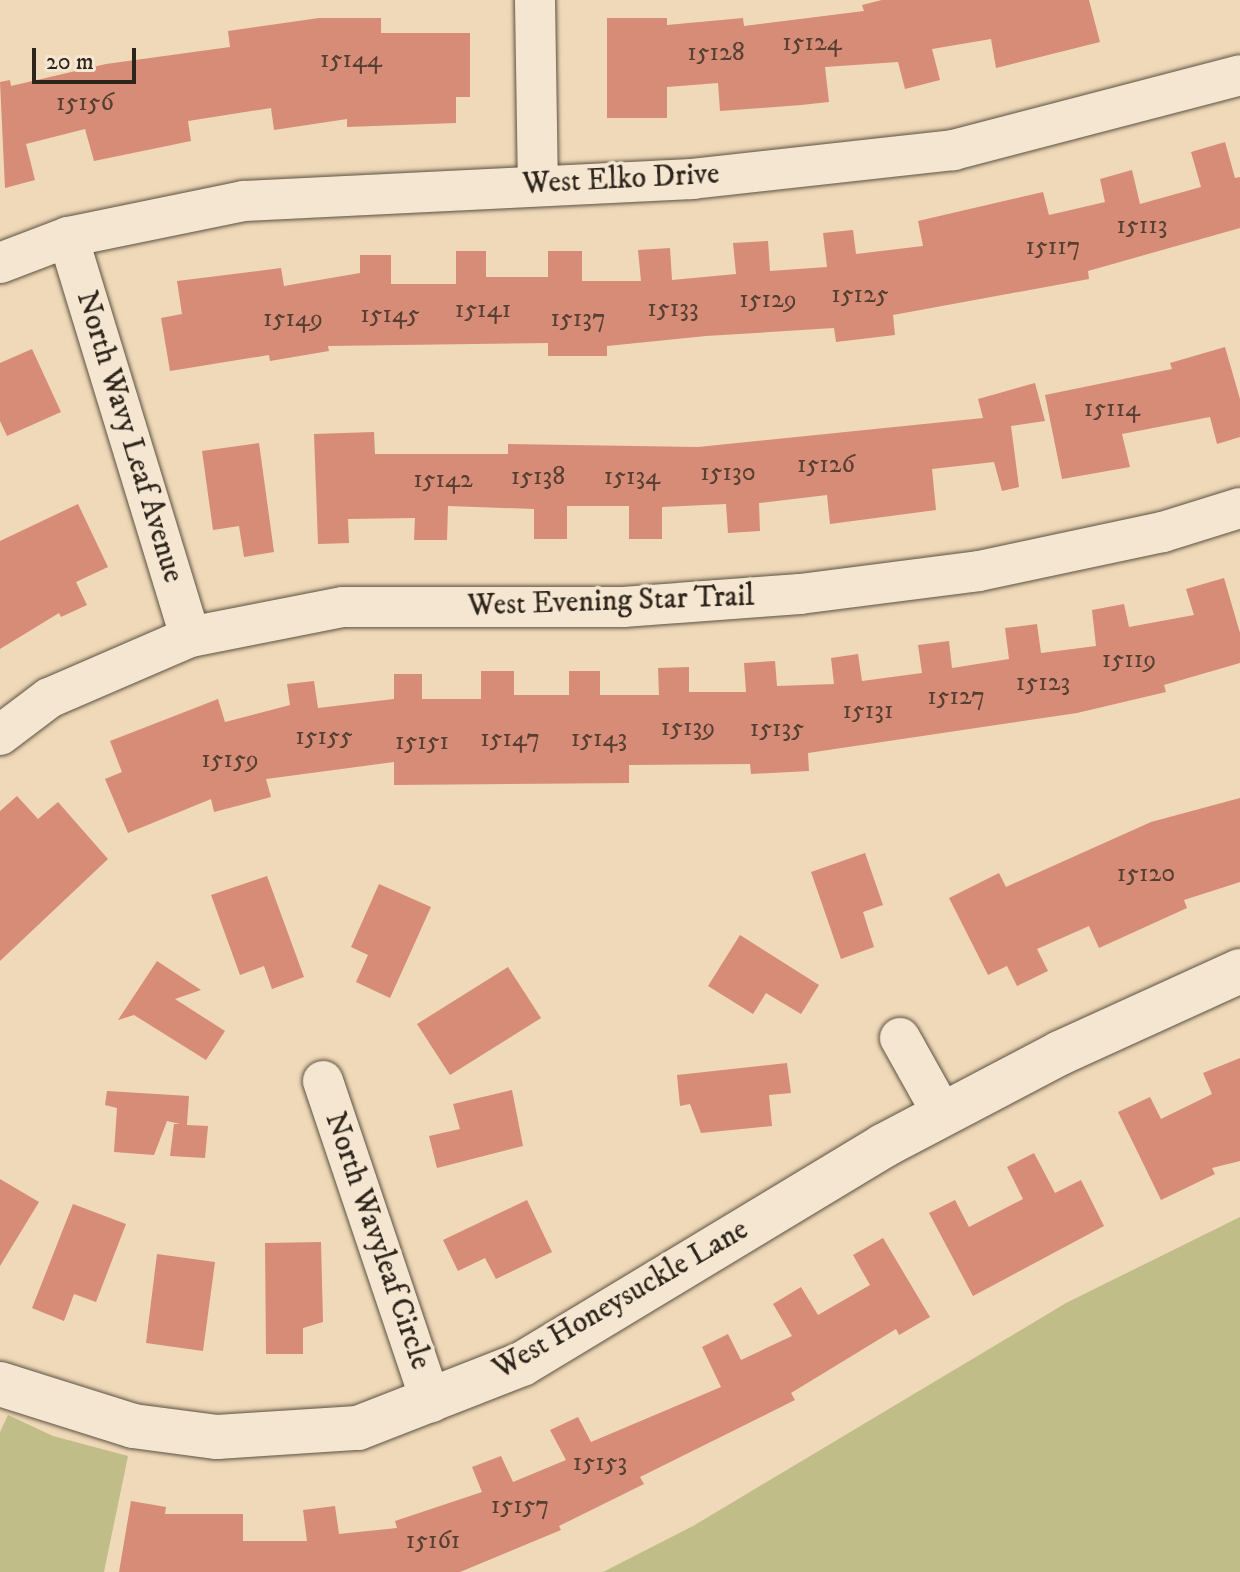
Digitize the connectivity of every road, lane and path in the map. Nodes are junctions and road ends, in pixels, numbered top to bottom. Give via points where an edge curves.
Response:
1 (535, 0) edge
2 (1240, 75) edge
3 (538, 183) junction
4 (68, 237) junction
5 (0, 263) edge
6 (1240, 508) edge
7 (190, 637) junction
8 (0, 735) edge
9 (1240, 971) edge
10 (900, 1038) dead end
11 (323, 1081) dead end
12 (943, 1115) junction
13 (0, 1384) edge
14 (431, 1402) junction

1 - 3 street
2 - 3 street, West Elko Drive via 953,150 692,179
3 - 4 street, West Elko Drive via 244,201
4 - 5 street, West Elko Drive
4 - 7 street, North Wavy Leaf Avenue
6 - 7 street, West Evening Star Trail via 1163,532 979,571 815,592 623,607 343,607
7 - 8 street, West Evening Star Trail via 49,698
9 - 12 street, West Honeysuckle Lane via 1060,1053
10 - 12 street
11 - 14 street, North Wavyleaf Circle
12 - 14 street, West Honeysuckle Lane via 522,1364
13 - 14 street, West Honeysuckle Lane via 133,1426 217,1437 358,1428

